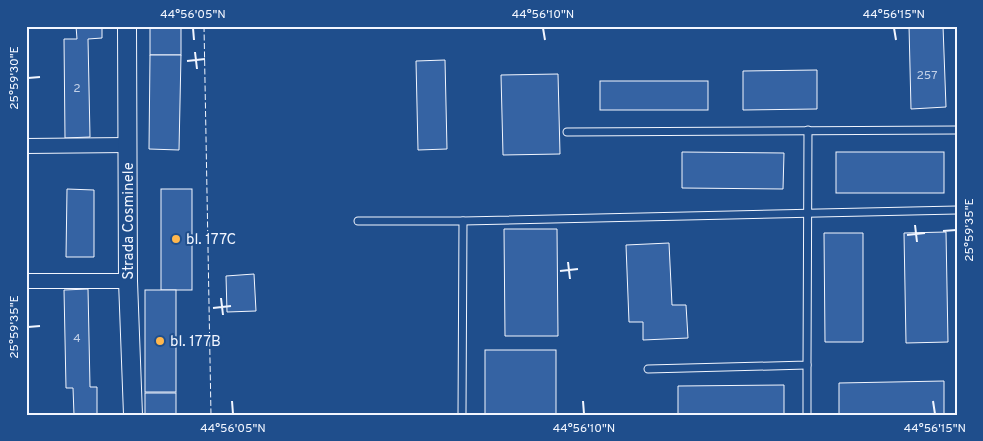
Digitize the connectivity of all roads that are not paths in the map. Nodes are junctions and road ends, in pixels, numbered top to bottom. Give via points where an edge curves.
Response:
1 (127, 26) edge
2 (808, 130) junction
3 (957, 130) edge
4 (567, 132) dead end
5 (128, 145) junction
6 (26, 146) edge
7 (957, 210) edge
8 (806, 214) junction
9 (358, 221) dead end
10 (463, 221) junction
11 (26, 281) edge
12 (128, 281) junction
13 (807, 365) junction
14 (648, 369) dead end
15 (133, 415) edge
16 (462, 415) edge
17 (807, 415) edge

1 - 5 street, Strada Cosminele
2 - 3 lane
2 - 4 lane
2 - 8 lane
5 - 6 street
5 - 12 street, Strada Cosminele
7 - 8 lane
8 - 10 lane
8 - 13 lane
9 - 10 lane
10 - 16 lane
11 - 12 street
12 - 15 street, Strada Cosminele
13 - 14 lane
13 - 17 lane

